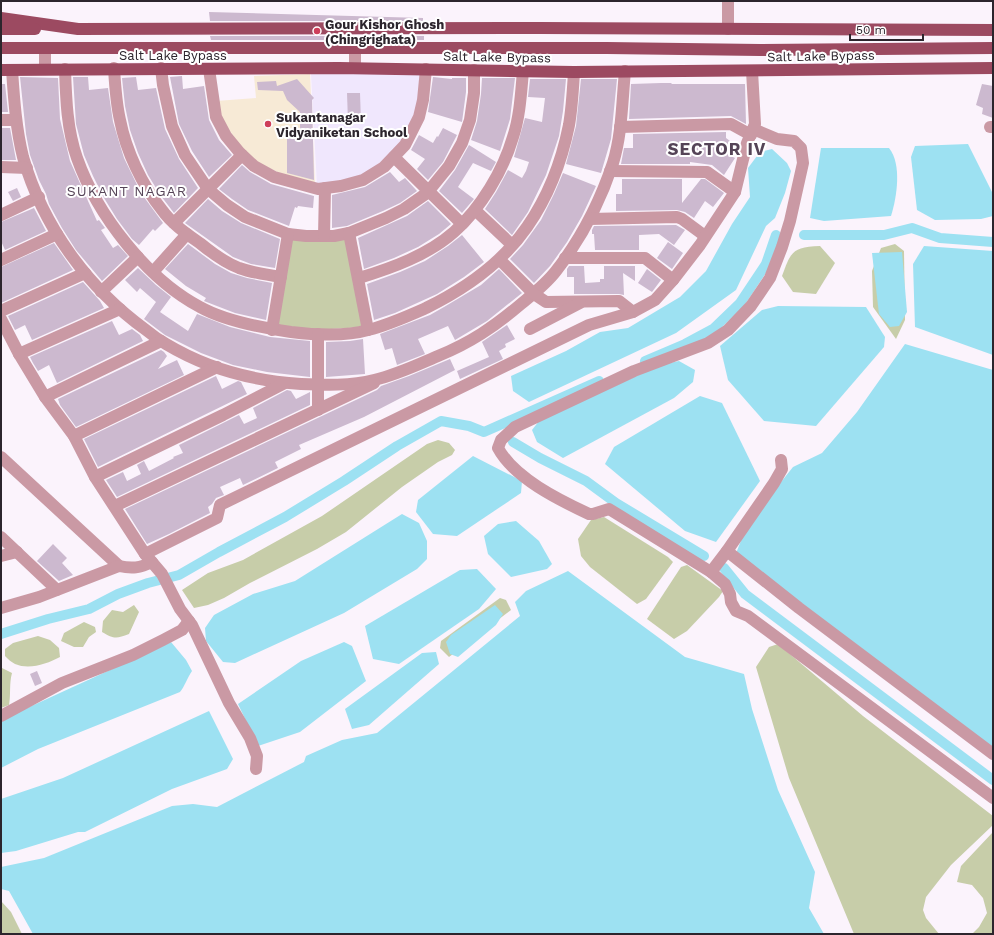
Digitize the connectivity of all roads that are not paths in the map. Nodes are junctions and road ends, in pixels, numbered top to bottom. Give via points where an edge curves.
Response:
1 (728, 6) edge
2 (1, 18) edge
3 (1, 29) edge
4 (78, 29) junction
5 (728, 29) junction
6 (993, 30) edge
7 (1, 48) edge
8 (45, 48) junction
9 (993, 48) edge
10 (355, 49) junction
11 (114, 68) junction
12 (162, 68) junction
13 (355, 68) junction
14 (993, 68) edge
15 (45, 69) junction
16 (65, 69) junction
17 (209, 69) junction
18 (426, 69) junction
19 (7, 70) edge
20 (474, 70) junction
21 (752, 70) junction
22 (523, 71) junction
23 (625, 71) junction
24 (574, 72) junction
25 (1, 120) edge
26 (16, 120) junction
27 (620, 127) junction
28 (752, 132) junction
29 (242, 155) junction
30 (394, 157) junction
31 (1, 167) edge
32 (27, 168) junction
33 (610, 171) junction
34 (325, 188) junction
35 (208, 189) junction
36 (429, 190) junction
37 (735, 192) junction
38 (39, 197) junction
39 (475, 210) junction
40 (1, 215) edge
41 (590, 219) junction
42 (174, 223) junction
43 (462, 224) junction
44 (349, 233) junction
45 (57, 234) junction
46 (187, 234) junction
47 (288, 234) junction
48 (324, 236) junction
49 (705, 236) junction
50 (512, 245) junction
51 (138, 257) junction
52 (565, 258) junction
53 (1, 260) edge
54 (500, 260) junction
55 (154, 272) junction
56 (85, 273) junction
57 (281, 277) junction
58 (359, 278) junction
59 (672, 280) junction
60 (101, 292) junction
61 (534, 294) junction
62 (583, 301) junction
63 (120, 308) junction
64 (1, 311) edge
65 (633, 312) junction
66 (1, 319) edge
67 (530, 329) dead end
68 (272, 330) junction
69 (368, 330) junction
70 (318, 334) junction
71 (161, 341) junction
72 (20, 354) junction
73 (217, 367) junction
74 (392, 375) junction
75 (285, 383) junction
76 (318, 384) junction
77 (45, 397) junction
78 (318, 410) junction
79 (74, 436) junction
80 (1, 457) edge
81 (781, 460) dead end
82 (95, 477) junction
83 (115, 506) junction
84 (1, 537) edge
85 (727, 551) junction
86 (17, 552) junction
87 (1, 556) edge
88 (149, 558) junction
89 (119, 566) junction
90 (711, 572) junction
91 (57, 590) junction
92 (1, 608) edge
93 (189, 621) junction
94 (1, 716) edge
95 (993, 754) edge
96 (256, 769) dead end
97 (993, 798) edge

1 - 5 street
2 - 4 main road
3 - 4 main road
4 - 5 main road, Salt Lake Bypass
5 - 6 main road, Salt Lake Bypass
7 - 8 main road, Salt Lake Bypass
8 - 10 main road, Salt Lake Bypass
8 - 15 street
9 - 10 main road, Salt Lake Bypass
10 - 13 street
11 - 12 main road, Salt Lake Bypass
11 - 16 main road, Salt Lake Bypass
11 - 42 street via 120,121 127,145 152,196
12 - 17 main road, Salt Lake Bypass
12 - 35 street via 172,126 185,155
13 - 17 main road, Salt Lake Bypass
13 - 18 main road, Salt Lake Bypass
14 - 21 main road, Salt Lake Bypass
15 - 16 main road, Salt Lake Bypass
15 - 19 main road, Salt Lake Bypass
16 - 51 street via 68,115 77,158 106,216
17 - 29 street via 216,117 226,136
18 - 20 main road, Salt Lake Bypass
18 - 30 street via 419,117 405,145
19 - 26 street
20 - 22 main road, Salt Lake Bypass
20 - 36 street via 470,120 462,144
21 - 23 main road, Salt Lake Bypass
21 - 28 street via 755,124
22 - 24 main road, Salt Lake Bypass
22 - 39 street via 513,137 502,166
23 - 24 main road, Salt Lake Bypass
23 - 27 street
24 - 50 street via 570,123 563,151 548,191 527,227
25 - 26 street
26 - 32 street
27 - 28 street via 731,124
27 - 33 street
28 - 37 street
28 - 90 street via 794,141 801,148 803,163 782,247 770,278 751,306 728,330 708,343 634,371 515,427 501,440 498,448 512,467 544,492 589,514 609,508
29 - 34 street via 274,178 318,189
29 - 35 street
30 - 34 street via 384,168 362,180
30 - 36 street
31 - 32 street
32 - 38 street
33 - 37 street via 707,172
33 - 41 street
34 - 48 street
35 - 42 street
35 - 47 street via 246,217
36 - 43 street
36 - 44 street via 404,209
37 - 49 street
38 - 40 street
38 - 45 street
39 - 43 street
39 - 50 street
41 - 49 street via 677,217
41 - 52 street
42 - 46 street
43 - 58 street via 430,249 404,262
44 - 48 street
44 - 58 street
45 - 53 street
45 - 56 street
46 - 55 street
46 - 57 street via 238,268
47 - 48 street
47 - 57 street
49 - 59 street
50 - 54 street
51 - 55 street
51 - 60 street
52 - 59 street via 645,258
52 - 61 street
54 - 61 street
54 - 69 street via 472,282 436,302 410,315
55 - 68 street via 201,308
56 - 60 street
56 - 64 street
57 - 68 street
58 - 69 street
59 - 65 street via 655,300
60 - 63 street
61 - 62 street via 546,302
61 - 74 street via 488,330 460,347
62 - 65 street via 618,301
62 - 67 street
63 - 71 street
63 - 72 street
65 - 88 street via 589,325 220,505 217,518
66 - 72 street
68 - 70 street
69 - 70 street via 349,334
70 - 76 street
71 - 73 street
71 - 77 street
72 - 77 street
73 - 75 street via 242,375
73 - 79 street
74 - 76 street via 372,381
74 - 78 street
75 - 76 street
75 - 82 street
76 - 78 street
77 - 79 street
78 - 83 street
79 - 82 street
80 - 89 street
81 - 85 street via 782,468 774,483
82 - 83 street
83 - 88 street
84 - 86 street
85 - 90 street
85 - 95 street
86 - 87 street
86 - 91 street
88 - 89 street via 143,567
88 - 93 street via 162,574
89 - 91 street
90 - 97 street via 725,584 736,611 753,620
91 - 92 street
93 - 94 street via 182,630 163,640 133,655 62,683
93 - 96 street via 229,703 250,738 257,756

